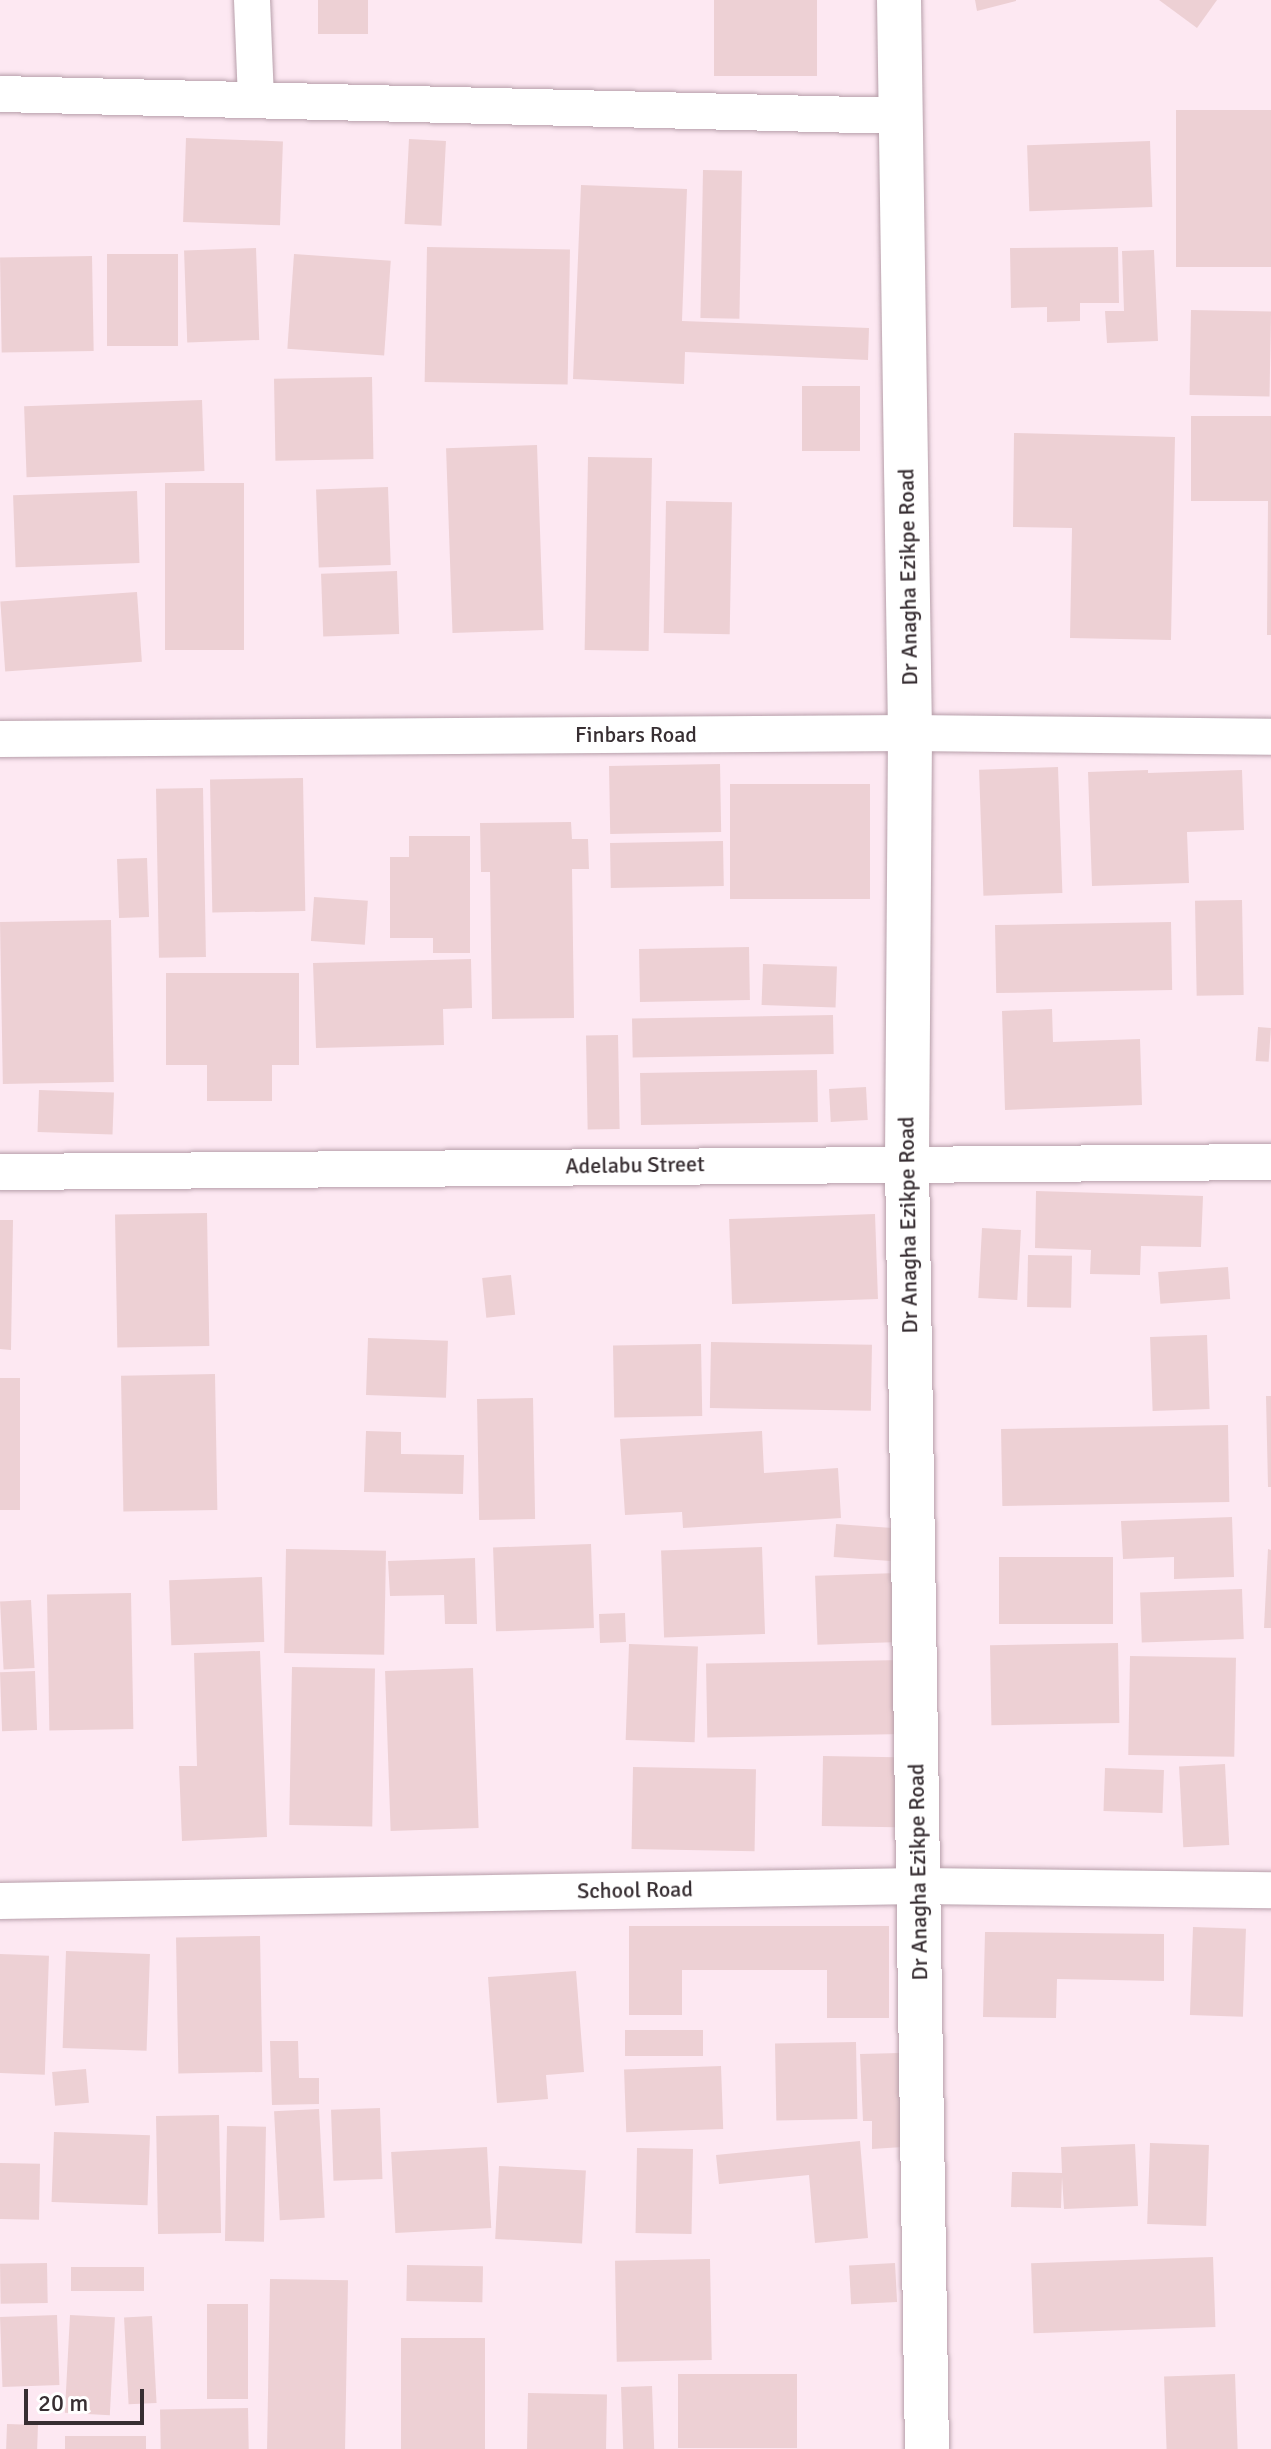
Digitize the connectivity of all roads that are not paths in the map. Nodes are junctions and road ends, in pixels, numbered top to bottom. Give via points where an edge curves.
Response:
1 (252, 0) edge
2 (899, 0) edge
3 (0, 94) edge
4 (256, 98) junction
5 (901, 116) junction
6 (910, 733) junction
7 (1271, 737) edge
8 (0, 739) edge
9 (1271, 1162) edge
10 (907, 1163) junction
11 (0, 1172) edge
12 (919, 1886) junction
13 (1271, 1890) edge
14 (0, 1901) edge
15 (927, 2449) edge

1 - 4 street
2 - 5 street, Dr Anagha Ezikpe Road
3 - 4 street
4 - 5 street
5 - 6 street, Dr Anagha Ezikpe Road
6 - 7 street, Finbars Road
6 - 8 street, Finbars Road
6 - 10 street, Dr Anagha Ezikpe Road
9 - 10 street, Adelabu Street
10 - 11 street, Adelabu Street
10 - 12 street, Dr Anagha Ezikpe Road
12 - 13 street, School Road
12 - 14 street, School Road
12 - 15 street, Dr Anagha Ezikpe Road

